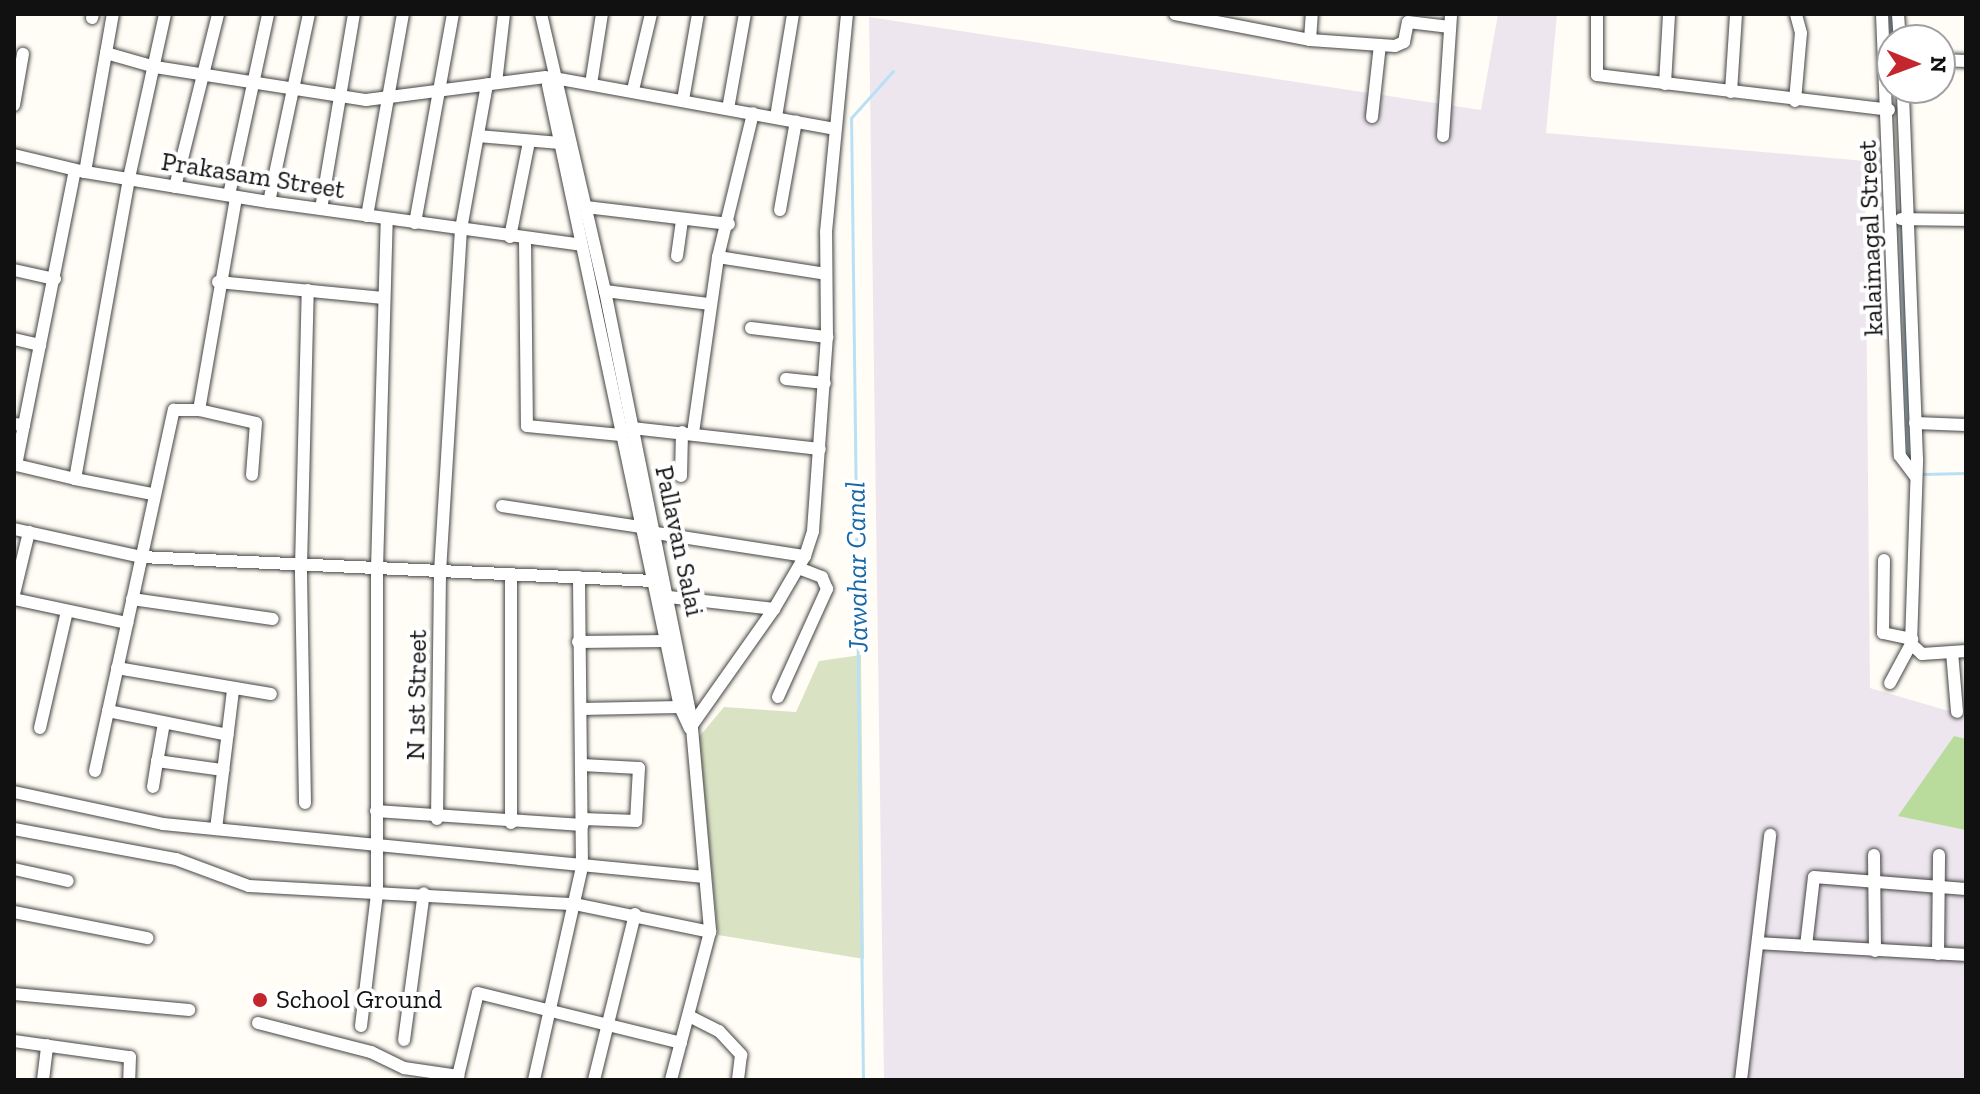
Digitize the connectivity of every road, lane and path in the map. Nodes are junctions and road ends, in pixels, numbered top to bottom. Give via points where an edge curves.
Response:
1 (113, 14) edge
2 (165, 14) edge
3 (218, 14) edge
4 (268, 14) edge
5 (309, 14) edge
6 (354, 14) edge
7 (403, 14) edge
8 (453, 14) edge
9 (504, 14) edge
10 (533, 14) edge
11 (541, 14) edge
12 (553, 14) edge
13 (602, 14) edge
14 (651, 14) edge
15 (698, 14) edge
16 (745, 14) edge
17 (793, 14) edge
18 (847, 14) edge
19 (1175, 14) edge
20 (1312, 14) edge
21 (1597, 14) edge
22 (1669, 14) edge
23 (1736, 14) edge
24 (1796, 14) edge
25 (1882, 14) edge
26 (1191, 16) edge
27 (1451, 21) edge
28 (547, 40) junction
29 (1310, 40) junction
30 (1380, 45) junction
31 (106, 53) junction
32 (23, 54) dead end
33 (155, 67) junction
34 (205, 75) junction
35 (550, 77) junction
36 (254, 84) junction
37 (492, 84) junction
38 (591, 84) junction
39 (1665, 84) junction
40 (439, 89) junction
41 (633, 90) junction
42 (291, 91) junction
43 (1731, 92) junction
44 (388, 97) junction
45 (338, 98) junction
46 (683, 100) junction
47 (1795, 101) junction
48 (1904, 104) edge
49 (14, 105) edge
50 (728, 109) junction
51 (1889, 110) junction
52 (753, 113) junction
53 (776, 117) junction
54 (1372, 117) dead end
55 (796, 121) junction
56 (835, 129) junction
57 (478, 136) junction
58 (1443, 136) dead end
59 (529, 142) junction
60 (560, 143) junction
61 (14, 155) edge
62 (80, 171) junction
63 (129, 178) junction
64 (175, 187) junction
65 (232, 196) junction
66 (269, 202) junction
67 (586, 207) junction
68 (321, 209) junction
69 (780, 210) dead end
70 (367, 216) junction
71 (682, 219) junction
72 (1900, 219) junction
73 (387, 220) junction
74 (1966, 220) edge
75 (415, 223) junction
76 (729, 224) junction
77 (461, 229) junction
78 (510, 237) junction
79 (525, 240) junction
80 (581, 245) junction
81 (677, 256) dead end
82 (718, 257) junction
83 (14, 270) edge
84 (826, 274) junction
85 (55, 279) junction
86 (218, 282) junction
87 (308, 290) junction
88 (605, 291) junction
89 (383, 298) junction
90 (710, 304) junction
91 (751, 328) dead end
92 (827, 337) junction
93 (14, 339) edge
94 (40, 345) junction
95 (786, 379) dead end
96 (825, 383) junction
97 (199, 410) junction
98 (1915, 423) junction
99 (19, 424) edge
100 (1966, 425) edge
101 (626, 431) junction
102 (687, 432) junction
103 (820, 449) junction
104 (1915, 468) junction
105 (252, 475) dead end
106 (681, 476) dead end
107 (75, 479) junction
108 (152, 494) junction
109 (502, 506) dead end
110 (641, 527) junction
111 (14, 529) edge
112 (29, 532) junction
113 (656, 533) junction
114 (141, 557) junction
115 (1884, 560) dead end
116 (802, 562) junction
117 (301, 567) junction
118 (377, 569) junction
119 (440, 572) junction
120 (511, 575) junction
121 (579, 577) junction
122 (653, 581) junction
123 (14, 597) edge
124 (669, 597) junction
125 (132, 599) junction
126 (774, 609) junction
127 (67, 611) junction
128 (273, 619) dead end
129 (127, 623) junction
130 (666, 641) junction
131 (1911, 641) junction
132 (578, 642) junction
133 (1966, 651) edge
134 (1952, 652) junction
135 (117, 668) junction
136 (1890, 683) dead end
137 (233, 690) junction
138 (271, 694) dead end
139 (778, 697) dead end
140 (680, 707) junction
141 (581, 709) junction
142 (108, 711) junction
143 (1957, 712) dead end
144 (164, 723) junction
145 (40, 728) dead end
146 (690, 728) junction
147 (228, 735) junction
148 (157, 761) junction
149 (582, 765) junction
150 (223, 770) junction
151 (95, 771) dead end
152 (153, 787) dead end
153 (14, 792) edge
154 (305, 803) dead end
155 (376, 811) junction
156 (437, 819) junction
157 (583, 822) junction
158 (511, 823) junction
159 (14, 829) edge
160 (216, 829) junction
161 (1770, 835) dead end
162 (374, 848) junction
163 (1874, 855) dead end
164 (1939, 855) dead end
165 (582, 867) junction
166 (14, 869) edge
167 (704, 877) junction
168 (68, 881) dead end
169 (1876, 883) junction
170 (1936, 886) junction
171 (1966, 889) edge
172 (424, 893) junction
173 (377, 894) junction
174 (575, 904) junction
175 (14, 912) edge
176 (635, 914) junction
177 (710, 932) junction
178 (147, 938) dead end
179 (1758, 943) junction
180 (1806, 946) junction
181 (1875, 951) junction
182 (1938, 954) junction
183 (1966, 955) edge
184 (14, 994) edge
185 (550, 1009) junction
186 (189, 1010) dead end
187 (689, 1016) junction
188 (258, 1023) dead end
189 (607, 1023) junction
190 (361, 1026) dead end
191 (404, 1040) dead end
192 (14, 1041) edge
193 (681, 1043) junction
194 (47, 1045) junction
195 (43, 1080) edge
196 (129, 1080) edge
197 (534, 1080) edge
198 (594, 1080) edge
199 (671, 1080) edge
200 (738, 1080) edge
201 (1741, 1080) edge

1 - 31 street
2 - 33 street
3 - 34 street
4 - 36 street
5 - 42 street
6 - 45 street
7 - 44 street
8 - 40 street
9 - 37 street, N 1st Street
10 - 35 street
11 - 28 street, Pallavan Salai
12 - 28 street
13 - 38 street
14 - 41 street
15 - 46 street
16 - 50 street
17 - 53 street
18 - 56 street
19 - 26 street
20 - 29 street
21 - 39 street, kalaimagal Street via 1597,75
22 - 39 street
23 - 43 street
24 - 47 street via 1801,33
25 - 51 street
26 - 29 street
27 - 30 street via 1408,22 1400,46
27 - 58 street
28 - 35 street, Pallavan Salai
29 - 30 street
30 - 54 street
31 - 33 street
31 - 62 street
32 - 49 street
33 - 34 street
33 - 63 street
34 - 36 street
34 - 64 street
35 - 37 street
35 - 38 street
35 - 60 street
35 - 67 street, Pallavan Salai
36 - 42 street
36 - 65 street
37 - 40 street
37 - 57 street, N 1st Street
38 - 41 street
39 - 43 street, kalaimagal Street
40 - 44 street
40 - 75 street
41 - 46 street
42 - 45 street
42 - 66 street
43 - 47 street, kalaimagal Street
44 - 45 street
44 - 70 street
45 - 68 street
46 - 50 street
47 - 51 street, kalaimagal Street
48 - 72 street, kalaimagal Street
50 - 52 street
51 - 72 street, kalaimagal Street
52 - 53 street
52 - 76 street
53 - 55 street
55 - 56 street
55 - 69 street
56 - 84 street
57 - 59 street
57 - 77 street, N 1st Street
59 - 60 street
59 - 78 street
60 - 80 street
61 - 62 street, Prakasam Street
62 - 63 street, Prakasam Street
62 - 85 street
63 - 64 street, Prakasam Street
63 - 107 street
64 - 65 street, Prakasam Street
65 - 66 street, Prakasam Street
65 - 86 street
66 - 68 street, Prakasam Street
67 - 71 street
67 - 88 street, Pallavan Salai
68 - 70 street, Prakasam Street
70 - 73 street, Prakasam Street
71 - 76 street
71 - 81 street
72 - 74 street
72 - 98 street, kalaimagal Street
72 - 104 street, kalaimagal Street via 1900,456
73 - 75 street, Prakasam Street
73 - 89 street
75 - 77 street, Prakasam Street
76 - 82 street
77 - 78 street, Prakasam Street
77 - 119 street, N 1st Street
78 - 79 street, Prakasam Street
79 - 80 street, Prakasam Street
79 - 101 street via 527,426
80 - 101 street
82 - 84 street
82 - 90 street
83 - 85 street
84 - 92 street
85 - 94 street
86 - 87 street
86 - 97 street
87 - 89 street
87 - 117 street
88 - 90 street
88 - 101 street, Pallavan Salai
89 - 118 street
90 - 102 street
91 - 92 street
92 - 96 street
93 - 94 street
94 - 99 street
95 - 96 street
96 - 103 street
97 - 105 street via 256,423
97 - 108 street via 174,410
98 - 100 street
98 - 104 street, kalaimagal Street
99 - 107 street via 16,465
101 - 102 street
101 - 110 street
101 - 113 street, Pallavan Salai
102 - 103 street
102 - 106 street
103 - 116 street via 815,518
104 - 131 street, kalaimagal Street
107 - 108 street
108 - 114 street
109 - 110 street
110 - 122 street
111 - 112 street
112 - 114 street
112 - 123 street
113 - 116 street
113 - 124 street, Pallavan Salai
114 - 117 street
114 - 125 street
115 - 131 street via 1882,630
116 - 126 street
116 - 139 street via 822,577 827,589
117 - 118 street
117 - 154 street
118 - 119 street
118 - 155 street
119 - 120 street
119 - 156 street, N 1st Street
120 - 121 street
120 - 158 street
121 - 122 street
121 - 132 street
122 - 130 street
123 - 127 street
124 - 126 street
124 - 146 street, Pallavan Salai
125 - 128 street
125 - 129 street
126 - 146 street
127 - 129 street
127 - 145 street
129 - 135 street
130 - 132 street
130 - 140 street
131 - 134 street via 1922,654
131 - 136 street
132 - 141 street
133 - 134 street
134 - 143 street
135 - 137 street
135 - 142 street
137 - 138 street
137 - 147 street
140 - 141 street
140 - 146 street
141 - 149 street
142 - 144 street
142 - 151 street
144 - 147 street
144 - 148 street
146 - 167 street, Pallavan Salai
147 - 150 street
148 - 150 street
148 - 152 street
149 - 157 street
149 - 157 street via 639,768 636,821
150 - 160 street
153 - 160 street via 163,824
155 - 156 street
155 - 162 street
156 - 158 street
157 - 158 street
157 - 165 street
159 - 173 street via 176,859 249,886
160 - 162 street
161 - 179 street
162 - 165 street
162 - 173 street
163 - 169 street
164 - 170 street
165 - 167 street
165 - 174 street
166 - 168 street
167 - 177 street, Pallavan Salai
169 - 170 street
169 - 180 street via 1814,877
169 - 181 street
170 - 171 street
170 - 182 street
172 - 173 street
172 - 174 street
172 - 191 street
173 - 190 street
174 - 176 street
174 - 185 street
175 - 178 street
176 - 177 street
176 - 189 street
177 - 187 street, Pallavan Salai
179 - 180 street
179 - 201 street
180 - 181 street
181 - 182 street
182 - 183 street
184 - 186 street
185 - 188 street via 478,993 458,1076 404,1068 371,1052
185 - 189 street
185 - 197 street
187 - 193 street, Pallavan Salai
187 - 200 street via 719,1031 741,1055
189 - 193 street
189 - 198 street
192 - 194 street
193 - 199 street, Pallavan Salai
194 - 195 street
194 - 196 street via 130,1057

